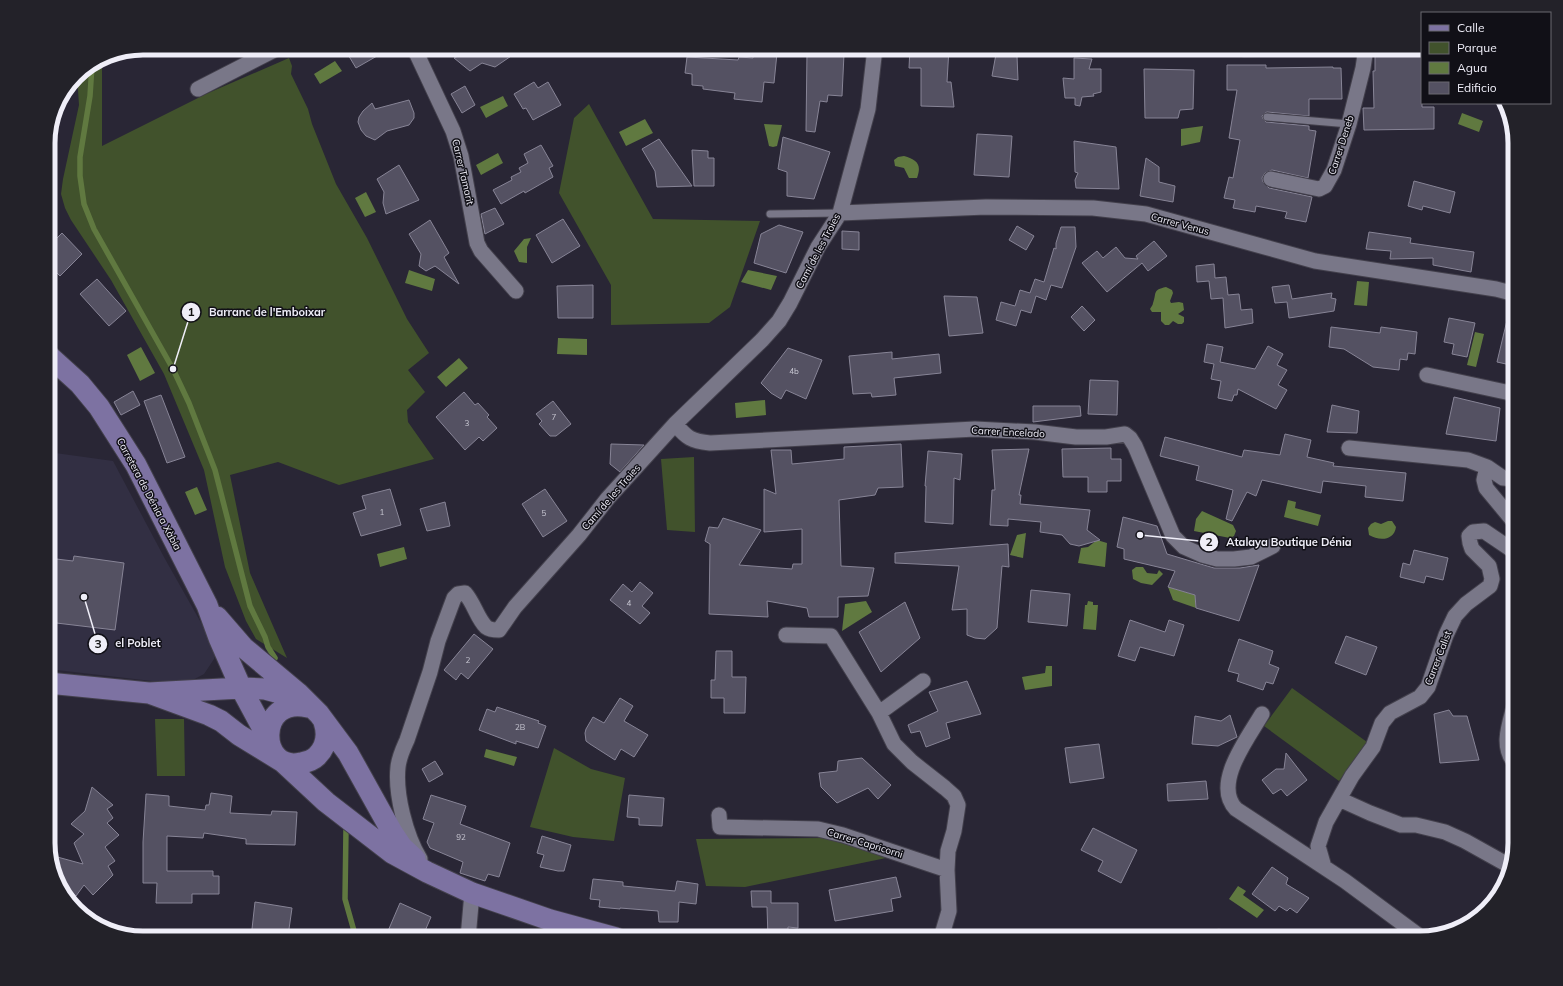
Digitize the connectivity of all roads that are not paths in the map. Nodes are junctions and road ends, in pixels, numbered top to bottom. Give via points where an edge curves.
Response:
1 (264, 55) edge
2 (417, 55) edge
3 (874, 55) edge
4 (1365, 55) edge
5 (198, 89) dead end
6 (1267, 117) dead end
7 (1349, 124) junction
8 (1271, 179) dead end
9 (840, 213) junction
10 (770, 214) dead end
11 (516, 291) dead end
12 (1508, 292) edge
13 (55, 361) edge
14 (1427, 375) dead end
15 (1508, 392) edge
16 (675, 424) junction
17 (1349, 448) dead end
18 (1487, 468) junction
19 (1508, 478) edge
20 (1508, 515) edge
21 (1273, 546) dead end
22 (1508, 547) edge
23 (207, 605) junction
24 (786, 635) dead end
25 (923, 681) dead end
26 (55, 684) edge
27 (241, 688) junction
28 (149, 693) junction
29 (297, 699) junction
30 (879, 713) junction
31 (1262, 714) dead end
32 (320, 716) junction
33 (1508, 732) edge
34 (269, 740) junction
35 (1508, 745) edge
36 (283, 762) junction
37 (1339, 799) junction
38 (719, 815) dead end
39 (1505, 864) edge
40 (1324, 867) junction
41 (947, 870) junction
42 (431, 874) junction
43 (472, 893) junction
44 (469, 931) edge
45 (590, 931) edge
46 (942, 931) edge
47 (1412, 931) edge

1 - 5 street
2 - 11 street, Carrer Tamarit via 453,131 461,156 477,242 481,251
3 - 9 street, Camí de les Troies via 868,110
4 - 7 street, Carrer Deneb
6 - 7 lane
7 - 8 street, Carrer Deneb via 1334,170 1325,186 1319,188
9 - 10 lane
9 - 12 street, Carrer Venus via 986,207 1093,208 1131,212 1315,260
9 - 16 street, Camí de les Troies via 818,247 779,321
13 - 23 street, Carretera de Dénia a Xàbia via 80,384 119,437 136,465
14 - 15 street
16 - 21 street, Carrer Encelado via 691,440 710,442 975,429 1076,437 1125,434 1135,446 1173,536 1184,547 1202,556 1234,560 1250,557
16 - 42 street, Camí de les Troies via 608,498 515,607 499,630 486,627 465,593 454,598 398,767 404,820 412,844
17 - 18 street via 1468,460
18 - 19 street
18 - 20 street via 1484,480 1486,488
22 - 37 street, Carrer Calist via 1484,531 1473,532 1469,536 1472,549 1489,566 1492,579 1490,586 1455,616 1428,687 1420,697 1390,713 1382,723 1373,746
23 - 27 street, Carretera de Dénia a Xàbia via 218,638
23 - 29 street, Carretera de Dénia a Xàbia via 243,648
24 - 30 street via 831,636
25 - 30 street
26 - 28 street
27 - 28 street
27 - 29 street via 260,688
27 - 34 street, Carretera de Dénia a Xàbia
28 - 36 street via 209,715
29 - 32 street
29 - 34 street via 271,721 268,730
30 - 41 street via 894,744 912,762 946,788 956,800 957,816 948,851
31 - 40 street via 1235,758 1229,775 1228,796 1236,809
32 - 36 street via 327,731 323,749 317,757 298,764
32 - 42 street via 348,753 402,847
33 - 35 street
34 - 36 street via 276,756
36 - 42 street via 326,802 392,853
37 - 39 street via 1401,825 1416,825 1445,832
37 - 40 street, Carrer Calist via 1326,822 1318,846
38 - 41 street, Carrer Capricorni via 720,827 818,829
40 - 47 street
41 - 46 street via 949,911
42 - 43 street
43 - 44 street
43 - 45 street

